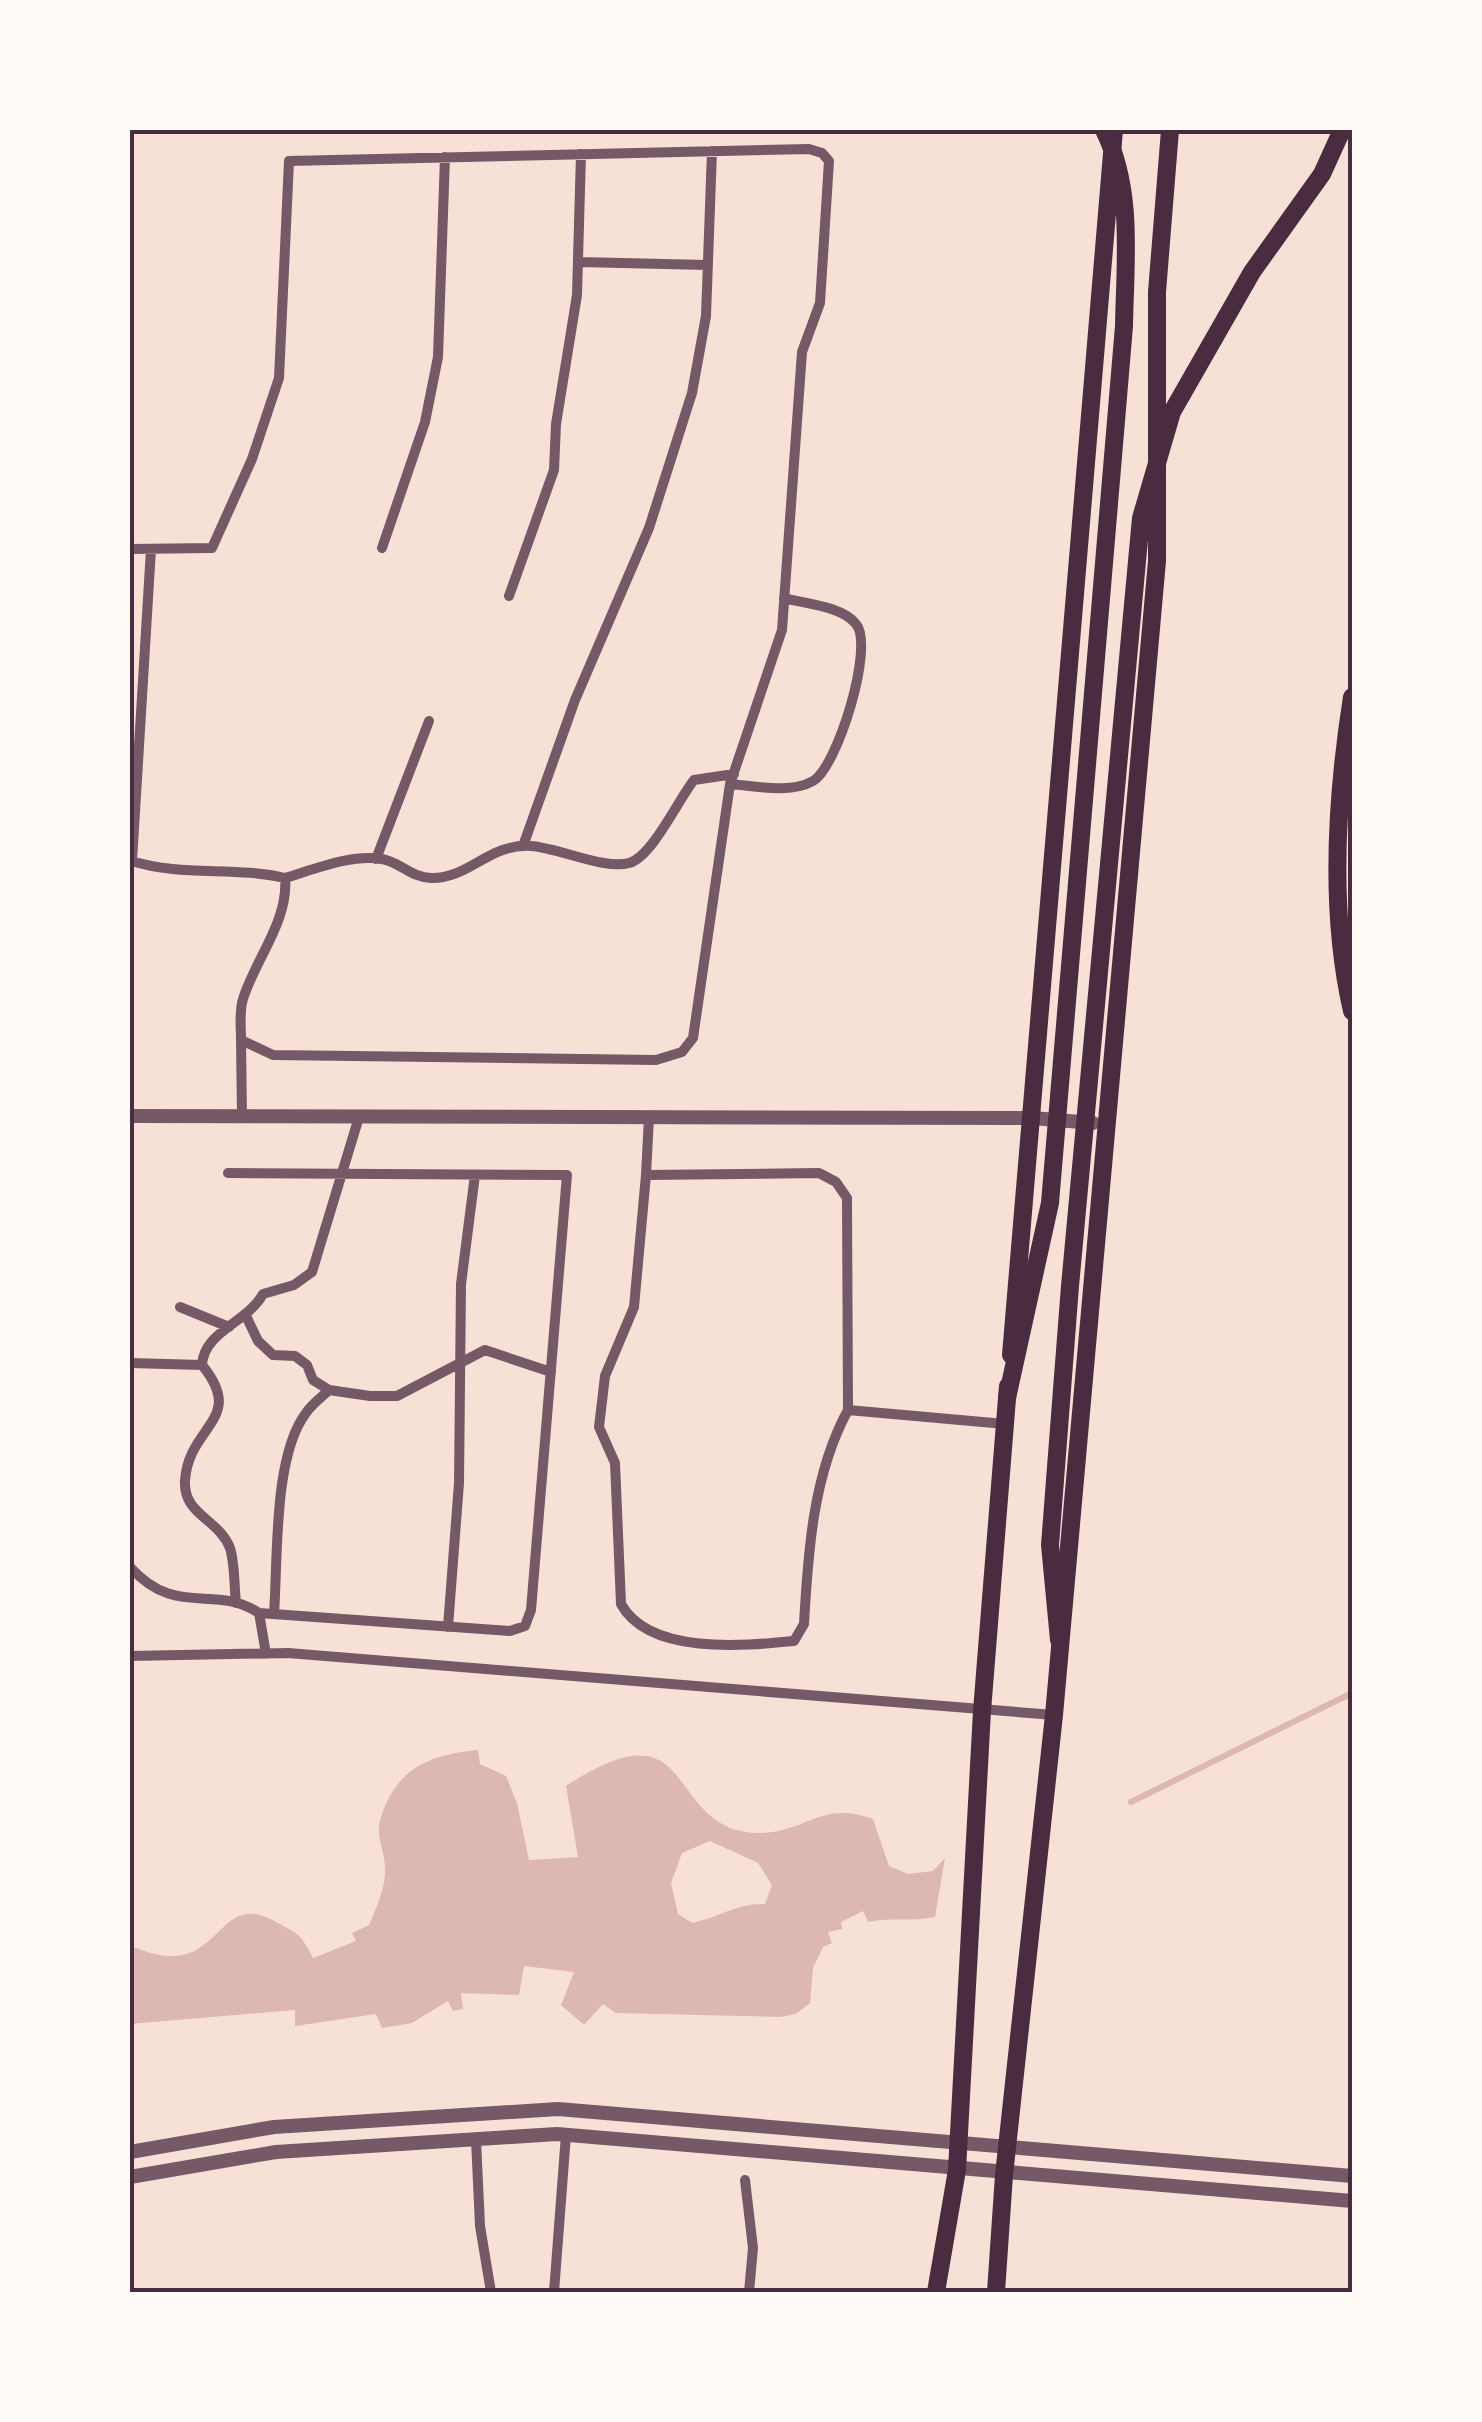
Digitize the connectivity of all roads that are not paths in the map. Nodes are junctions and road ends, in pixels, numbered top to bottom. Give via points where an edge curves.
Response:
1 (1104, 130) edge
2 (1114, 130) edge
3 (1170, 130) edge
4 (1342, 130) edge
5 (712, 152) junction
6 (582, 154) junction
7 (445, 157) junction
8 (578, 262) junction
9 (708, 264) junction
10 (382, 548) dead end
11 (130, 549) edge
12 (151, 549) junction
13 (509, 596) dead end
14 (784, 598) junction
15 (1352, 697) edge
16 (429, 721) dead end
17 (732, 779) junction
18 (1352, 819) edge
19 (523, 846) junction
20 (376, 859) junction
21 (285, 878) junction
22 (1340, 881) junction
23 (1352, 1012) edge
24 (241, 1040) junction
25 (130, 1116) edge
26 (242, 1117) junction
27 (359, 1117) junction
28 (649, 1117) junction
29 (1032, 1118) junction
30 (1108, 1125) junction
31 (228, 1173) dead end
32 (341, 1175) junction
33 (476, 1175) junction
34 (646, 1175) junction
35 (180, 1307) dead end
36 (247, 1318) junction
37 (229, 1327) junction
38 (462, 1360) junction
39 (130, 1364) edge
40 (202, 1365) junction
41 (551, 1372) junction
42 (329, 1390) junction
43 (1007, 1398) junction
44 (848, 1410) junction
45 (1005, 1424) junction
46 (130, 1567) edge
47 (236, 1602) junction
48 (259, 1612) junction
49 (274, 1614) junction
50 (448, 1627) junction
51 (1060, 1640) junction
52 (266, 1654) junction
53 (130, 1656) edge
54 (982, 1711) junction
55 (1054, 1714) junction
56 (566, 2135) junction
57 (476, 2140) junction
58 (958, 2145) junction
59 (1007, 2150) junction
60 (130, 2152) edge
61 (957, 2170) junction
62 (1004, 2174) junction
63 (1352, 2176) edge
64 (130, 2177) edge
65 (745, 2180) dead end
66 (1352, 2201) edge
67 (947, 2247) junction
68 (491, 2292) edge
69 (554, 2292) edge
70 (748, 2292) edge
71 (936, 2292) edge
72 (944, 2292) edge
73 (996, 2292) edge

1 - 43 main road via 1126,200 1124,326 1050,1202
2 - 29 main road
3 - 30 main road via 1157,292 1157,561
4 - 51 main road via 1322,174 1252,272 1172,412 1141,518 1050,1545
5 - 6 street
5 - 9 street
5 - 14 street via 808,149 829,161 820,302 802,352
6 - 7 street
6 - 8 street
7 - 10 street via 438,357 425,422
7 - 12 street via 290,161 279,378 252,459 212,548
8 - 9 street
8 - 13 street via 554,470
9 - 19 street via 692,393 649,528 575,700
11 - 12 street
12 - 21 street via 132,862
14 - 17 street via 782,630
14 - 17 street via 856,622 864,656 819,778 798,788
15 - 22 main road via 1342,763
16 - 20 street
17 - 19 street via 694,780 648,851 630,863
17 - 24 street via 693,1038 682,1052 656,1060 273,1055
18 - 22 main road
19 - 20 street via 503,846 458,872 432,878
20 - 21 street
21 - 24 street via 272,932 241,1003
22 - 23 main road via 1338,953
24 - 26 street
25 - 26 street
26 - 27 street
27 - 28 street
27 - 32 street
28 - 29 street
28 - 34 street
29 - 30 street
29 - 43 main road
30 - 51 main road
31 - 32 street
32 - 33 street
32 - 36 street via 312,1272 263,1294
33 - 38 street via 461,1284
33 - 41 street via 567,1175
34 - 44 street via 818,1174 836,1182 847,1198
34 - 44 street via 634,1307 605,1376 598,1427 615,1464 621,1604 628,1616 661,1638 794,1641 804,1624 822,1475
35 - 37 street
36 - 37 street
36 - 42 street via 273,1355 295,1356
37 - 40 street via 207,1346
38 - 41 street via 484,1350
38 - 42 street via 397,1396
38 - 50 street
39 - 40 street
40 - 47 street via 222,1403 193,1444 185,1487 190,1506 216,1524 230,1549
41 - 50 street via 525,1626 510,1632
42 - 49 street via 304,1414 292,1450 282,1495
43 - 45 main road
44 - 45 street
45 - 54 main road
46 - 47 street via 172,1598
47 - 48 street
48 - 49 street
48 - 52 street
49 - 50 street
51 - 55 main road
52 - 53 street
52 - 54 street via 538,1670
54 - 55 street
54 - 58 main road
55 - 59 main road
56 - 57 street
56 - 61 street
56 - 69 street
57 - 64 street via 276,2152
57 - 68 street
58 - 59 street
58 - 60 street via 558,2109 274,2127
58 - 61 main road
59 - 62 main road
59 - 63 street
61 - 62 street
61 - 67 main road
62 - 66 street
62 - 73 main road
65 - 70 street via 753,2248
67 - 71 main road
67 - 72 main road

